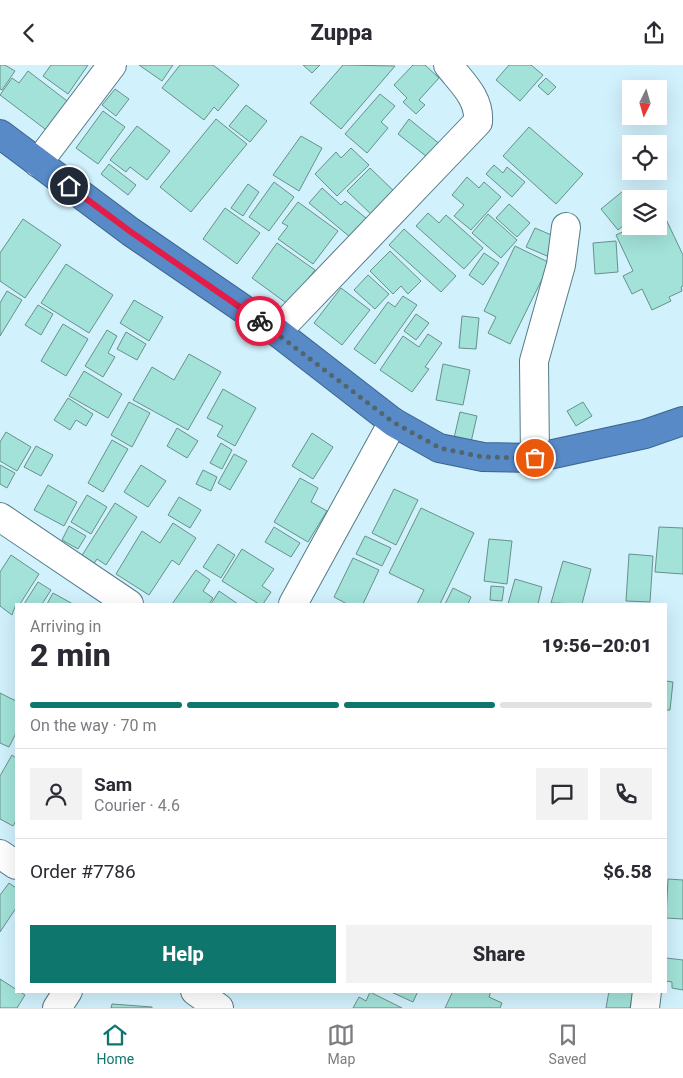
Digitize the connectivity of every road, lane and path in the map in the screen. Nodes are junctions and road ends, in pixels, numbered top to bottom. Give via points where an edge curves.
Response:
1 (112, 65) edge
2 (448, 65) edge
3 (0, 134) edge
4 (38, 163) junction
5 (566, 227) dead end
6 (276, 332) junction
7 (683, 421) edge
8 (393, 422) junction
9 (535, 458) junction
10 (0, 517) edge
11 (128, 603) edge
12 (294, 603) edge
13 (0, 854) edge
14 (15, 864) edge
15 (67, 993) edge
16 (198, 993) edge
17 (647, 993) edge
18 (57, 1008) edge
19 (219, 1008) edge
20 (645, 1008) edge

1 - 4 street
2 - 6 street via 474,97 479,111 478,122
3 - 4 highway
4 - 6 highway
5 - 9 street via 561,265 534,361
6 - 8 highway
7 - 9 highway via 645,434
8 - 9 highway via 440,448 483,457
8 - 12 street
10 - 11 street
13 - 14 street
15 - 18 street
16 - 19 street
17 - 20 street

